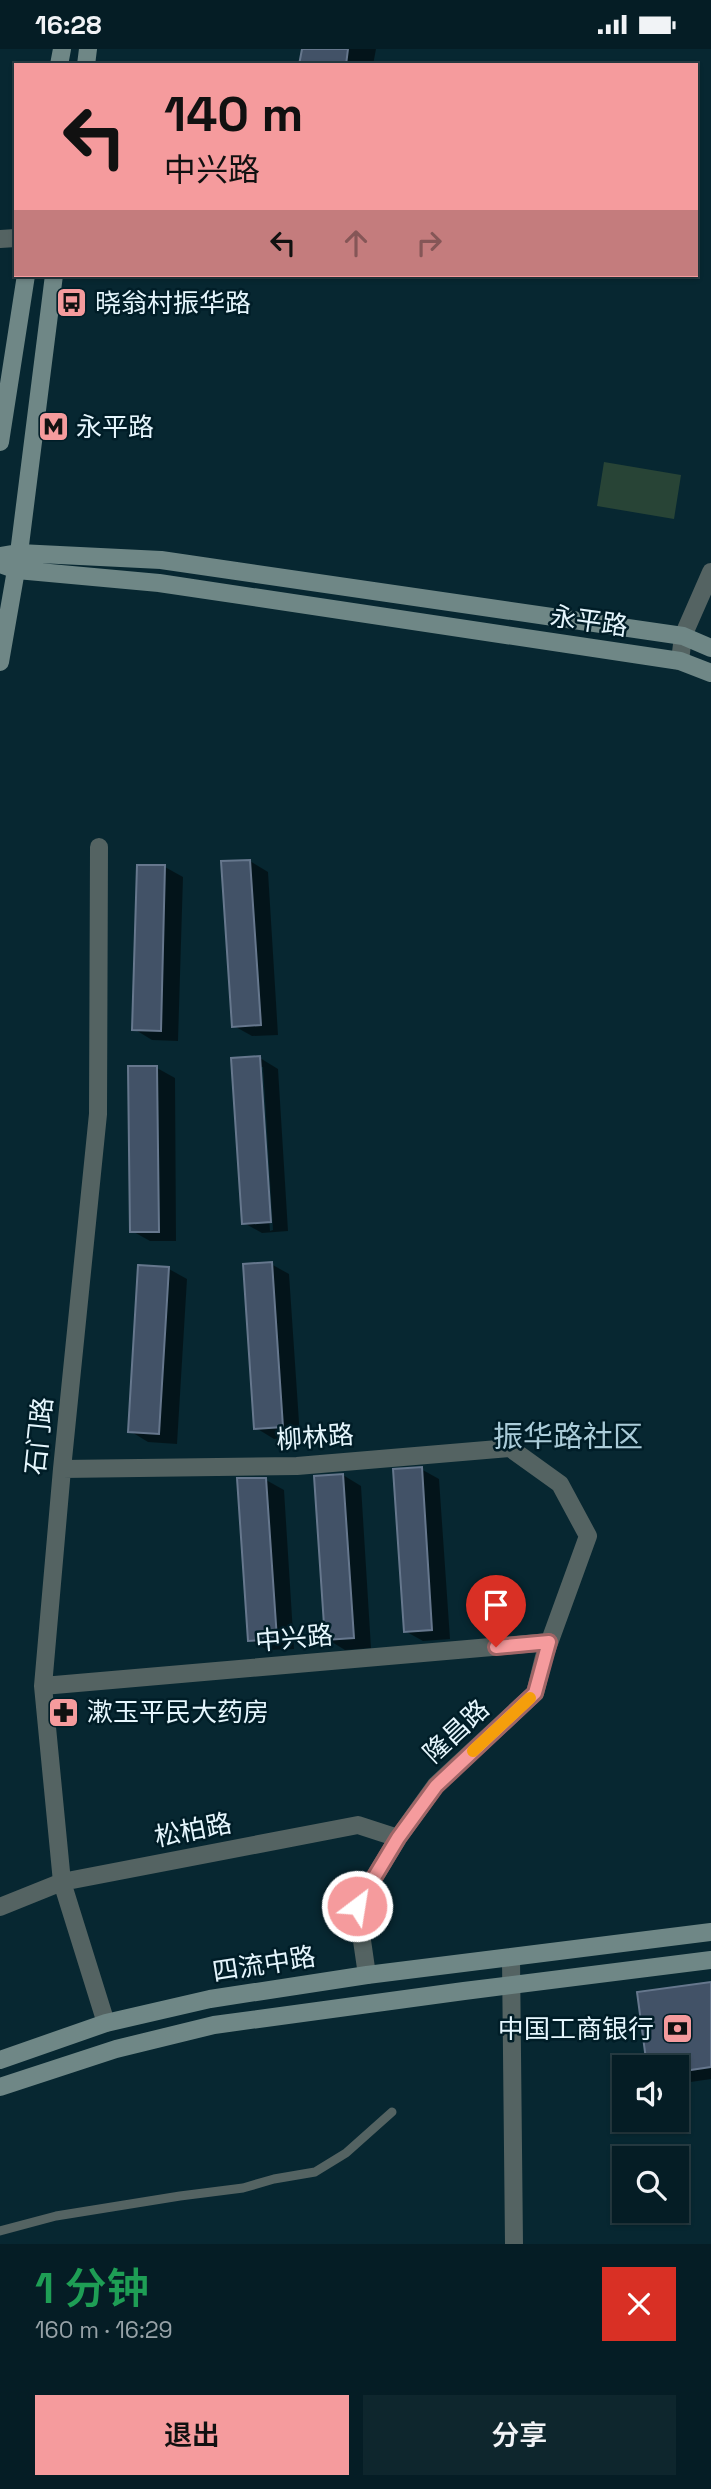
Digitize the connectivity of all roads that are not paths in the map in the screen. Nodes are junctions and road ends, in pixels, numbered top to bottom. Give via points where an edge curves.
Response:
1 (26, 277) edge
2 (54, 277) edge
3 (0, 442) edge
4 (0, 556) edge
5 (12, 562) edge
6 (711, 572) edge
7 (683, 636) junction
8 (711, 648) edge
9 (680, 661) junction
10 (0, 662) edge
11 (711, 673) edge
12 (99, 847) dead end
13 (62, 1469) junction
14 (560, 1484) joint
15 (549, 1642) junction
16 (43, 1686) junction
17 (398, 1838) junction
18 (62, 1882) junction
19 (0, 1907) edge
20 (711, 1932) edge
21 (511, 1958) junction
22 (711, 1960) edge
23 (367, 1975) junction
24 (512, 1986) junction
25 (106, 2023) junction
26 (0, 2060) edge
27 (0, 2087) edge
28 (391, 2112) dead end
29 (0, 2231) edge
30 (514, 2244) edge

1 - 3 main road
2 - 5 main road
4 - 5 main road, 永平路
5 - 7 main road, 永平路 via 161,560
5 - 9 main road, 永平路
5 - 10 main road
6 - 7 street
7 - 8 main road, 永平路
7 - 9 street
9 - 11 main road, 永平路
12 - 13 street, 石门路 via 97,1114
13 - 14 street, 柳林路 via 297,1466 510,1448
13 - 16 street, 石门路
14 - 15 street, 隆昌路 via 588,1536
15 - 16 street, 中兴路
15 - 17 street, 隆昌路 via 535,1693 436,1786
16 - 18 street, 石门路
17 - 18 street, 松柏路 via 358,1825
17 - 23 street, 隆昌路 via 357,1906
18 - 19 street, 松柏路
18 - 25 street, 石门路
20 - 21 main road, 四流中路
21 - 23 main road, 四流中路
21 - 24 street
22 - 24 main road, 四流中路
23 - 25 main road, 四流中路 via 210,1999
24 - 27 main road, 四流中路 via 214,2025 116,2049
24 - 30 street
25 - 26 main road, 四流中路
28 - 29 lane via 346,2153 315,2172 243,2188 56,2216

